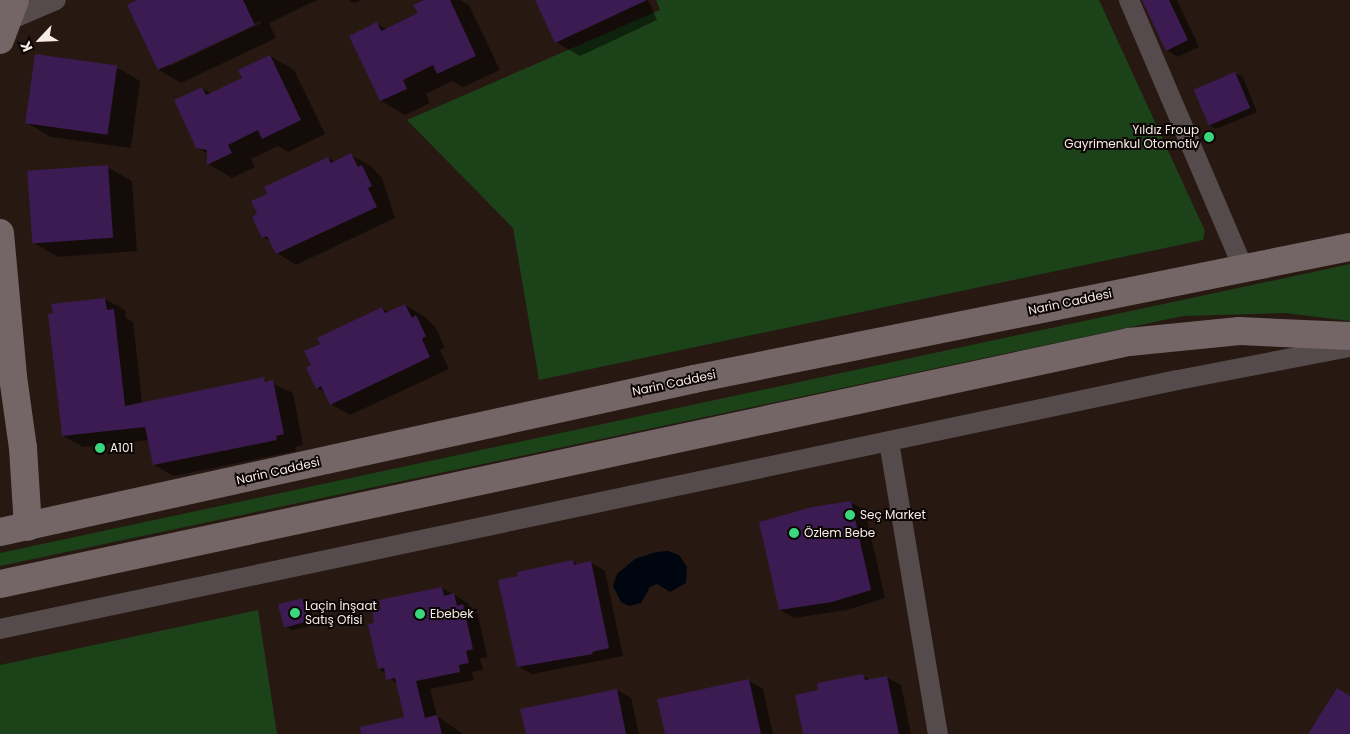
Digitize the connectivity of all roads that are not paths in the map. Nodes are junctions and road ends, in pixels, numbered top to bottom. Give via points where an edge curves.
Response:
1 (56, 0) edge
2 (1129, 0) edge
3 (7, 20) edge
4 (0, 233) edge
5 (1350, 247) edge
6 (1243, 267) junction
7 (1350, 336) edge
8 (1350, 347) edge
9 (889, 442) junction
10 (28, 527) junction
11 (0, 532) edge
12 (0, 584) edge
13 (0, 629) edge
14 (938, 734) edge

1 - 3 street
2 - 6 street
4 - 10 main road via 12,377 23,448
5 - 6 main road, Narin Caddesi
6 - 10 main road, Narin Caddesi via 694,379
7 - 12 main road via 1239,331 1129,342
8 - 9 street
9 - 13 street
9 - 14 street
10 - 11 main road, Narin Caddesi

